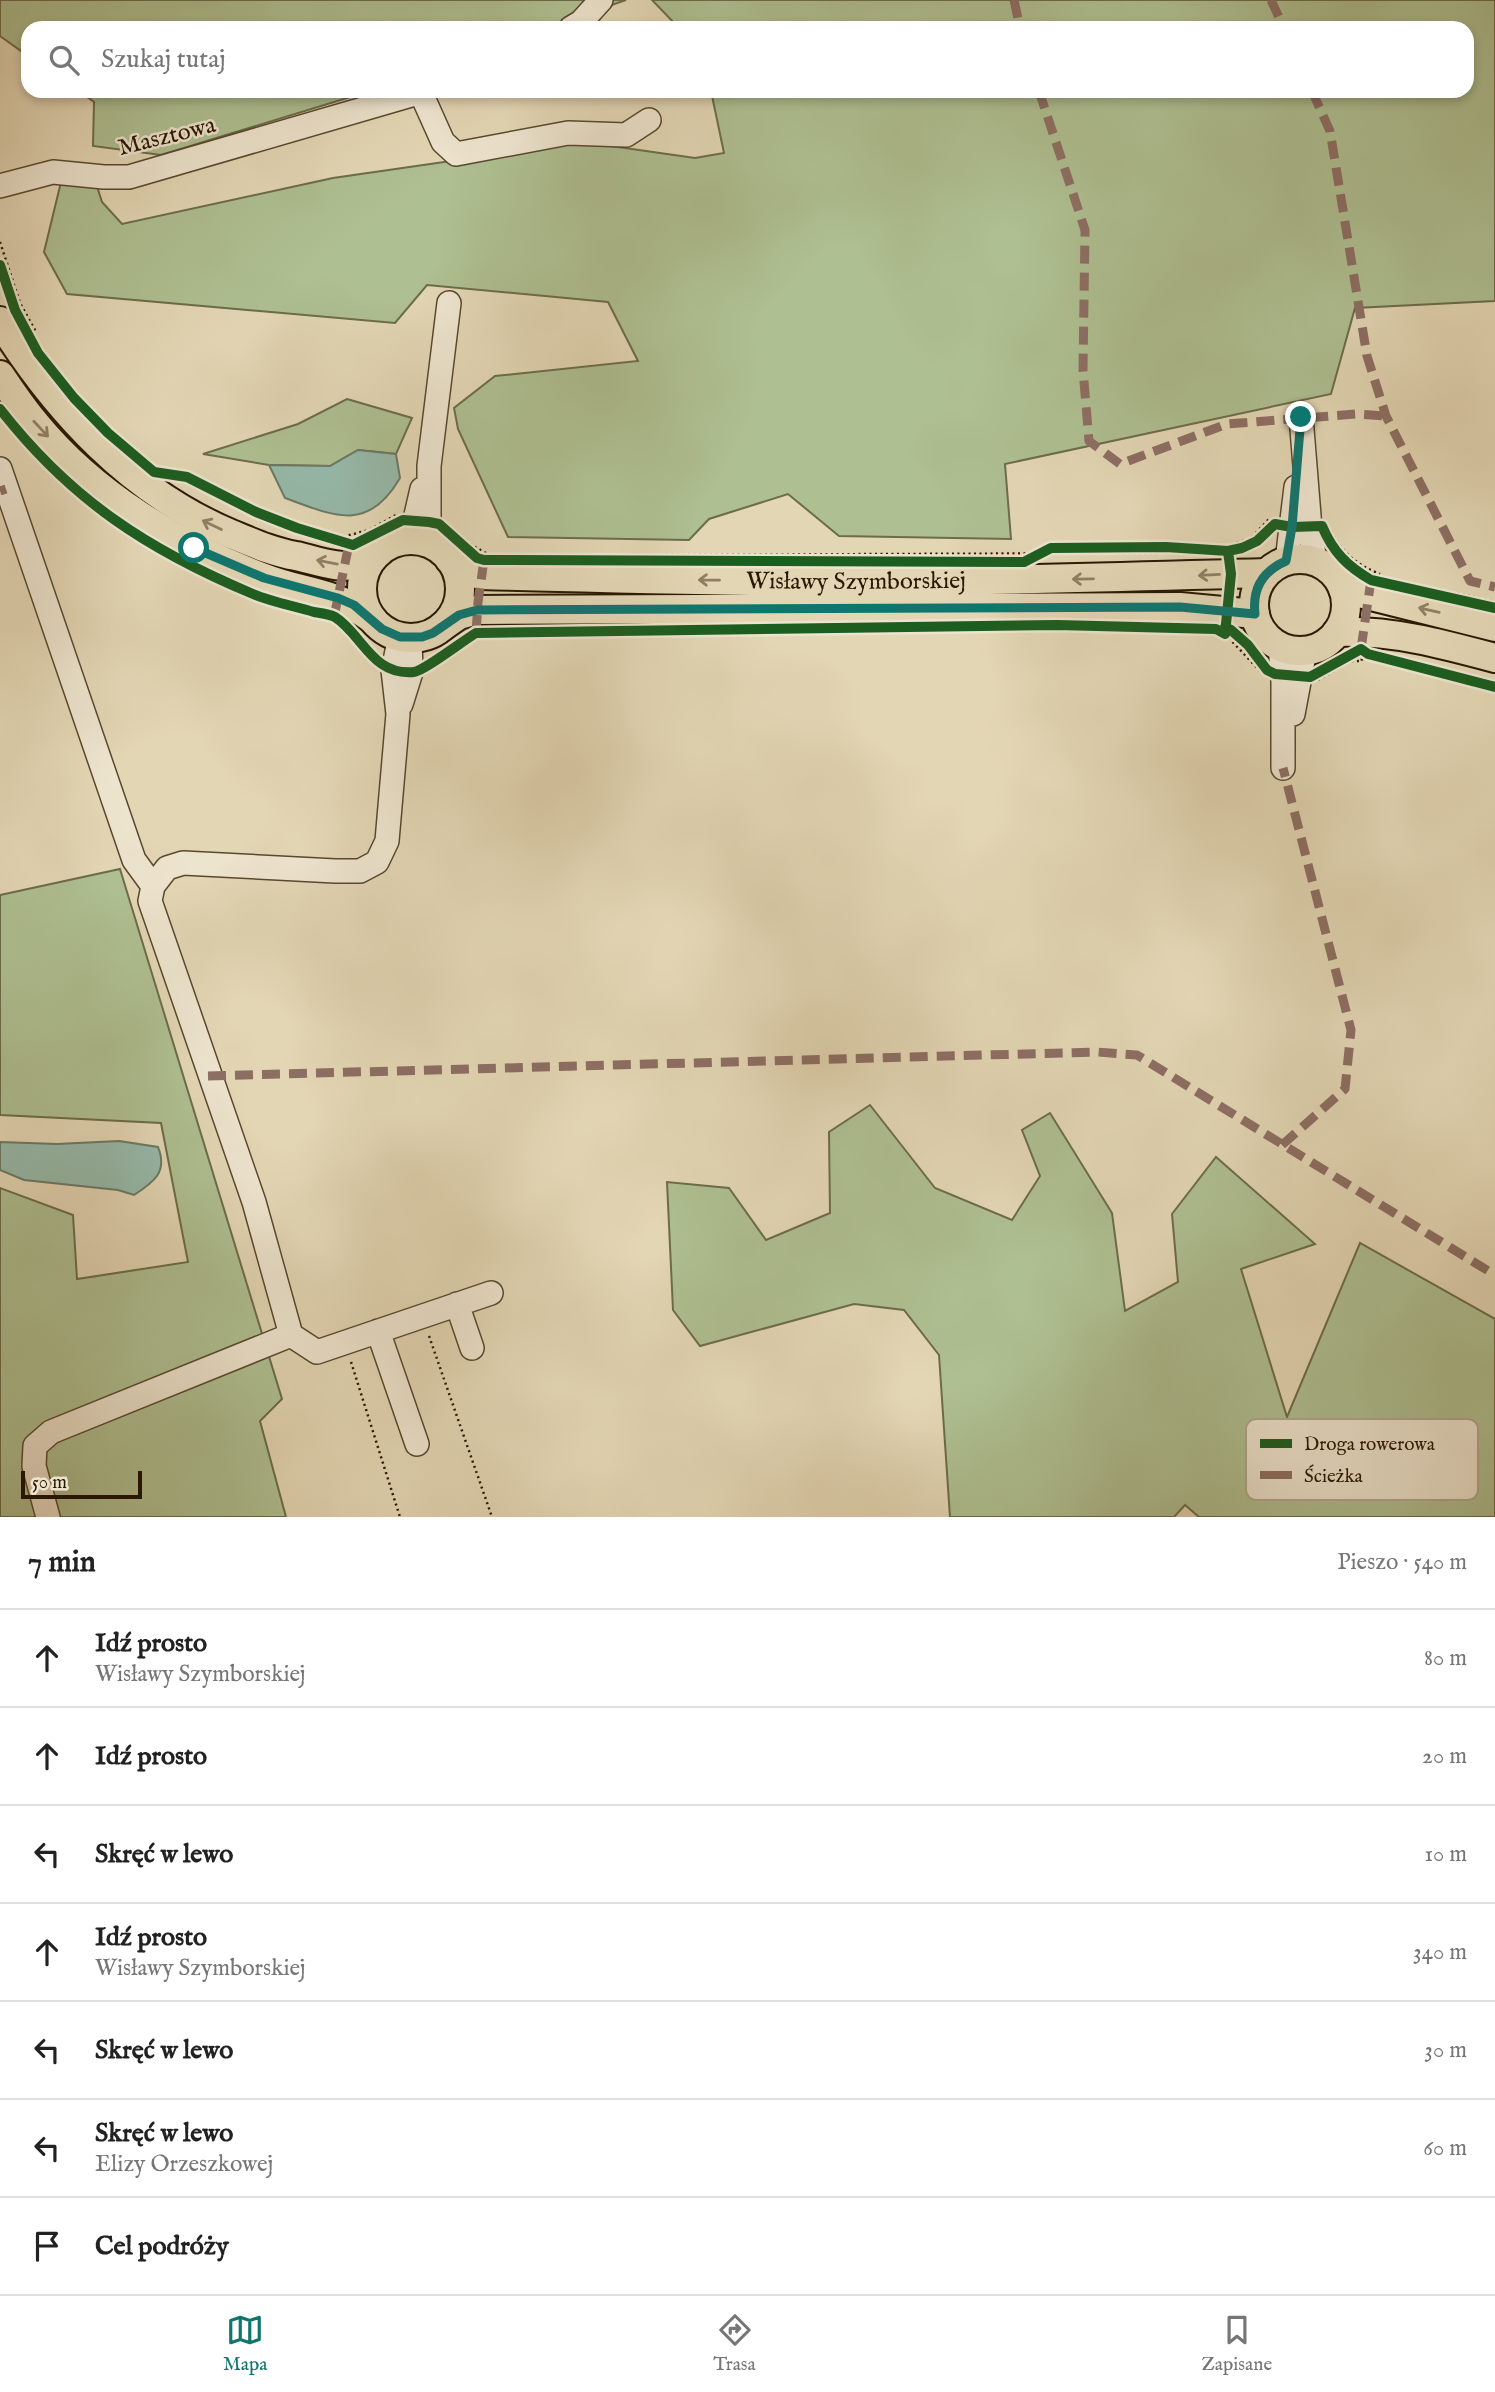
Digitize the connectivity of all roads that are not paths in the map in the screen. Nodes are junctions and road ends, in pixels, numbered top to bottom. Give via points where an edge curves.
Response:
1 (601, 0) edge
2 (583, 21) edge
3 (402, 98) edge
4 (425, 98) edge
5 (649, 120) dead end
6 (0, 186) edge
7 (449, 303) dead end
8 (0, 321) edge
9 (0, 375) edge
10 (0, 469) edge
11 (426, 532) junction
12 (378, 553) junction
13 (1315, 561) junction
14 (1276, 567) junction
15 (1343, 589) junction
16 (1255, 614) junction
17 (371, 618) junction
18 (443, 626) junction
19 (1495, 626) edge
20 (1337, 632) junction
21 (405, 638) junction
22 (1495, 658) edge
23 (153, 886) junction
24 (491, 1293) dead end
25 (457, 1304) junction
26 (378, 1331) junction
27 (291, 1335) junction
28 (472, 1348) dead end
29 (417, 1444) dead end
30 (48, 1517) edge

1 - 2 street
3 - 6 street, Masztowa via 129,177 53,172
4 - 5 street via 443,142 456,154 568,133 626,135
7 - 11 street via 429,466
12 -> 8 main road via 345,566 274,552 211,525 149,489 95,444 57,403
9 -> 17 main road via 35,423 77,466 134,512 194,548 264,578 338,598
10 - 23 street via 134,860
11 - 12 main road
14 -> 11 main road, Wisławy Szymborskiej via 1152,578 825,582 481,575 466,571
11 - 18 main road via 458,576 460,594
12 - 17 main road via 362,584 363,602
13 - 14 main road via 1301,559
13 - 14 street via 1301,417 1292,527
13 - 15 main road via 1336,577
14 - 16 main road via 1255,592
19 -> 15 main road
15 - 20 main road via 1344,616
16 - 18 main road, Wisławy Szymborskiej via 1180,607 477,610
16 - 20 main road via 1290,668
17 - 21 main road via 382,629
18 - 21 main road via 422,637
20 - 22 main road via 1414,638
21 - 23 street via 393,670 398,714 387,841 377,862 360,871 183,863 167,868
23 - 27 street via 150,901 254,1202
24 - 25 street
25 - 26 street
25 - 28 street
26 - 27 street via 317,1352
26 - 29 street
27 - 30 street via 51,1432 35,1446 34,1466

